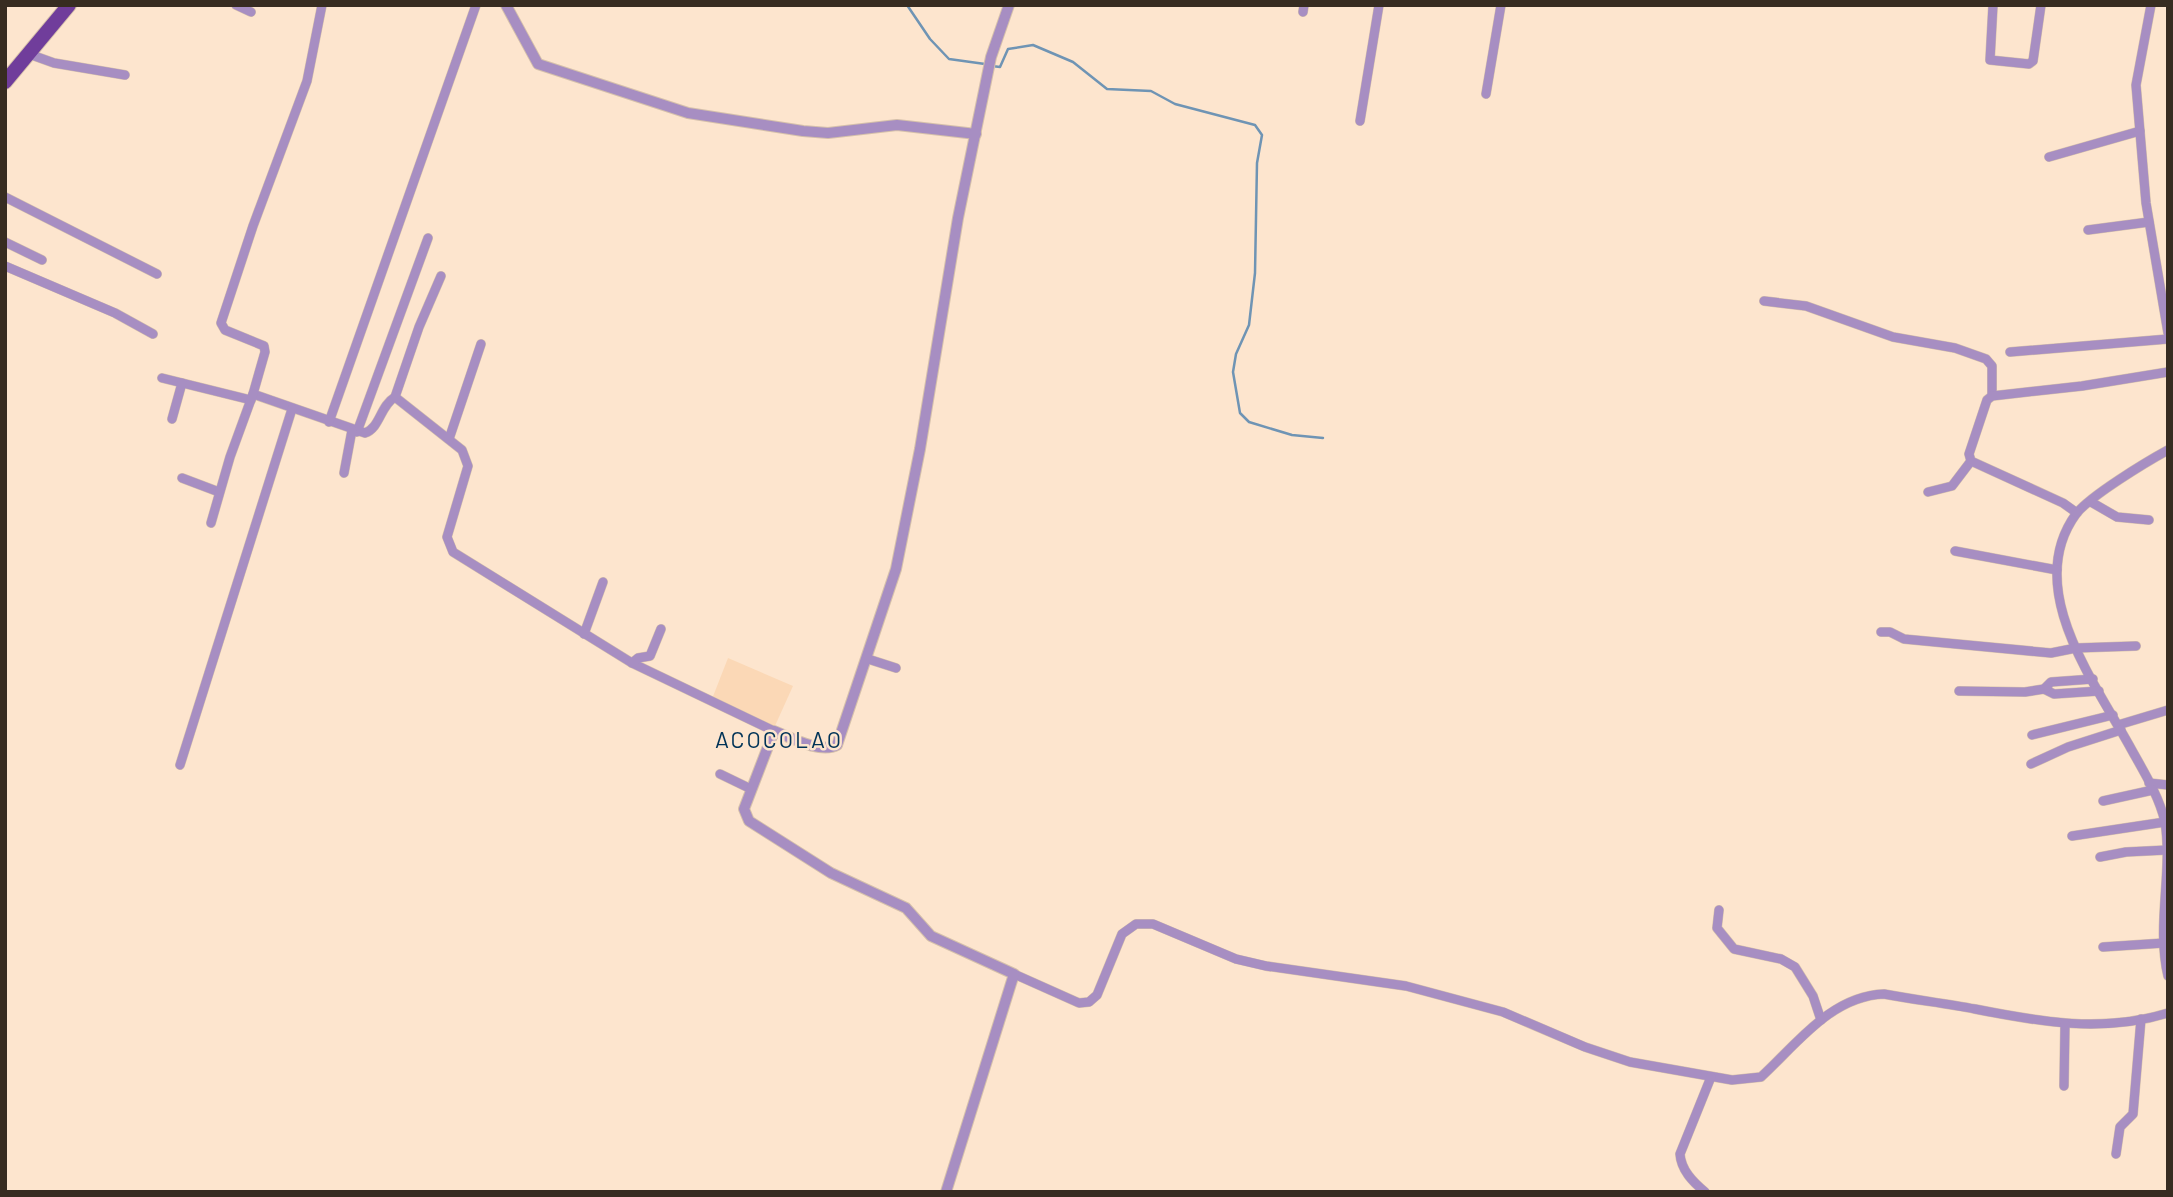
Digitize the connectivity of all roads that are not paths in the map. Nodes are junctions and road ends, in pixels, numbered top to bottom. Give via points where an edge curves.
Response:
1 (69, 5) edge
2 (236, 5) edge
3 (322, 5) edge
4 (476, 5) edge
5 (506, 5) edge
6 (1009, 5) edge
7 (1379, 5) edge
8 (1501, 5) edge
9 (1993, 5) edge
10 (2041, 5) edge
11 (2151, 5) edge
12 (251, 12) dead end
13 (29, 54) junction
14 (125, 75) dead end
15 (5, 82) edge
16 (1486, 94) dead end
17 (1360, 121) dead end
18 (2140, 131) junction
19 (976, 134) junction
20 (2049, 157) dead end
21 (5, 197) edge
22 (2149, 222) junction
23 (2088, 230) dead end
24 (428, 238) dead end
25 (5, 242) edge
26 (42, 260) dead end
27 (5, 266) edge
28 (157, 274) dead end
29 (441, 276) dead end
30 (1764, 301) dead end
31 (2168, 333) edge
32 (152, 334) dead end
33 (2168, 339) edge
34 (481, 344) dead end
35 (2010, 352) dead end
36 (2168, 372) edge
37 (162, 378) dead end
38 (182, 383) junction
39 (1992, 396) junction
40 (252, 397) junction
41 (395, 397) junction
42 (292, 410) junction
43 (172, 419) dead end
44 (328, 422) junction
45 (355, 431) junction
46 (449, 439) junction
47 (2168, 450) edge
48 (1971, 461) junction
49 (344, 473) dead end
50 (182, 478) dead end
51 (219, 492) junction
52 (1928, 492) dead end
53 (2091, 502) junction
54 (2077, 513) junction
55 (2149, 520) dead end
56 (211, 523) dead end
57 (1955, 551) dead end
58 (2057, 570) junction
59 (603, 582) dead end
60 (661, 629) dead end
61 (1881, 632) dead end
62 (584, 634) junction
63 (2136, 646) dead end
64 (2076, 648) junction
65 (868, 659) junction
66 (632, 663) junction
67 (896, 668) dead end
68 (2093, 679) junction
69 (2044, 689) junction
70 (1959, 691) dead end
71 (2099, 691) junction
72 (2168, 710) edge
73 (2113, 715) junction
74 (2120, 728) junction
75 (774, 730) junction
76 (2032, 735) dead end
77 (2031, 764) dead end
78 (180, 765) dead end
79 (720, 774) dead end
80 (2168, 785) edge
81 (2151, 787) junction
82 (751, 789) junction
83 (2103, 801) dead end
84 (2164, 810) edge
85 (2165, 822) junction
86 (2072, 836) dead end
87 (2167, 850) edge
88 (2100, 858) dead end
89 (1719, 910) dead end
90 (2164, 943) junction
91 (2103, 947) dead end
92 (2167, 962) edge
93 (1014, 974) junction
94 (2168, 976) edge
95 (2168, 1013) edge
96 (2141, 1018) junction
97 (1821, 1020) junction
98 (2065, 1024) junction
99 (1711, 1077) junction
100 (2064, 1086) dead end
101 (2116, 1154) dead end
102 (946, 1192) edge
103 (1705, 1192) edge

1 - 13 main road
2 - 12 street
3 - 40 street via 310,69 221,323 225,330 264,346
4 - 44 street
5 - 19 street via 538,64 678,110 813,132 897,125
6 - 19 street via 991,57
7 - 17 street
8 - 16 street
9 - 10 street via 1990,60 2029,64
11 - 18 street via 2136,82
13 - 14 street
13 - 15 main road
18 - 20 street
18 - 22 street
19 - 65 street via 907,518
21 - 28 street
22 - 23 street
22 - 31 street
24 - 45 street
25 - 26 street
27 - 32 street via 115,313
29 - 41 street
30 - 39 street via 1807,306 1893,337 1955,348 1986,359 1992,366
33 - 35 street
34 - 46 street
36 - 39 street
37 - 38 street
38 - 40 street
38 - 43 street
39 - 48 street via 1969,454
40 - 42 street
40 - 51 street
41 - 45 street via 383,408 373,429
41 - 46 street
42 - 44 street
42 - 78 street
44 - 45 street
45 - 49 street
46 - 62 street via 465,453 468,467 448,531 448,546
47 - 53 street
48 - 52 street via 1952,486
48 - 54 street
50 - 51 street
51 - 56 street
53 - 54 street
53 - 55 street via 2117,517
54 - 58 street
57 - 58 street
58 - 64 street via 2057,598
59 - 62 street
60 - 66 street via 650,656
61 - 64 street via 1904,639 2051,653
62 - 66 street
63 - 64 street
64 - 68 street
65 - 67 street
65 - 75 street via 835,747 812,745
66 - 75 street
68 - 69 street via 2051,682
68 - 71 street
69 - 70 street
69 - 71 street via 2054,694
71 - 73 street
72 - 74 street
73 - 74 street
73 - 76 street
74 - 77 street
74 - 81 street
75 - 82 street
79 - 82 street
80 - 81 street
81 - 83 street
81 - 84 street
82 - 93 street via 744,812 749,821 831,873 906,908 931,936
84 - 85 street
85 - 86 street
85 - 87 street
87 - 88 street
87 - 90 street
89 - 97 street via 1717,928 1734,949 1781,959 1796,967
90 - 91 street
90 - 92 street
92 - 94 street
93 - 99 street via 1079,1003 1089,1002 1097,995 1122,934 1136,924 1153,924 1236,959 1433,993 1503,1012 1630,1062
93 - 102 street
95 - 96 street
96 - 98 street via 2112,1024
96 - 101 street via 2133,1114 2120,1126
97 - 98 street via 1868,995 1884,994
97 - 99 street via 1761,1077
98 - 100 street
99 - 103 street via 1680,1154 1692,1180

